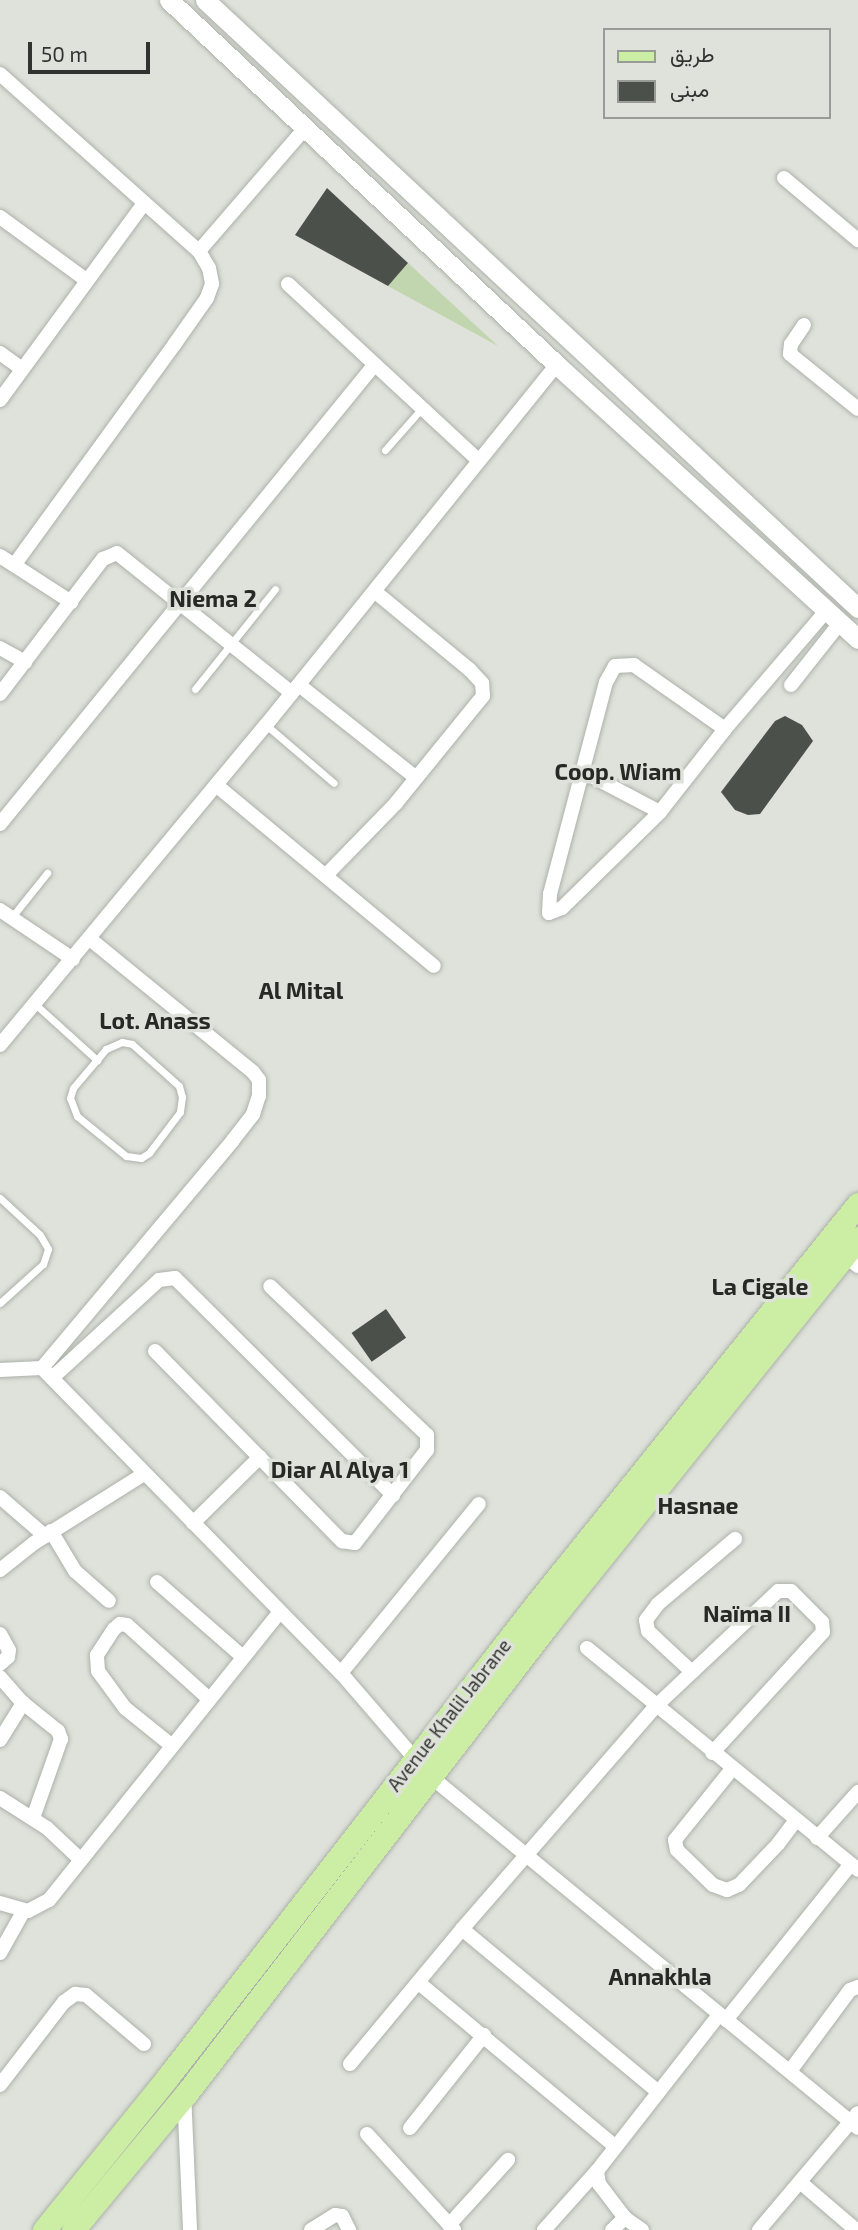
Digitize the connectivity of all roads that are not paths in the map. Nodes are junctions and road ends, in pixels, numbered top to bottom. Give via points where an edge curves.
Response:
1 (169, 0) edge
2 (205, 0) edge
3 (0, 74) edge
4 (306, 127) junction
5 (784, 178) dead end
6 (144, 202) junction
7 (0, 217) edge
8 (858, 240) edge
9 (199, 251) junction
10 (86, 280) junction
11 (288, 284) dead end
12 (804, 325) dead end
13 (0, 353) edge
14 (374, 364) junction
15 (557, 365) junction
16 (22, 369) junction
17 (0, 400) edge
18 (422, 408) junction
19 (858, 409) edge
20 (385, 450) dead end
21 (479, 461) junction
22 (0, 556) edge
23 (14, 565) junction
24 (275, 589) dead end
25 (374, 591) junction
26 (180, 601) junction
27 (71, 602) junction
28 (858, 608) edge
29 (833, 617) junction
30 (858, 639) edge
31 (232, 643) junction
32 (0, 648) edge
33 (25, 662) junction
34 (790, 685) dead end
35 (195, 689) dead end
36 (296, 689) junction
37 (0, 694) edge
38 (266, 725) junction
39 (725, 729) junction
40 (584, 772) junction
41 (415, 777) junction
42 (334, 783) dead end
43 (216, 785) junction
44 (660, 812) junction
45 (0, 824) edge
46 (47, 873) dead end
47 (327, 874) junction
48 (6, 914) edge
49 (90, 939) junction
50 (73, 959) junction
51 (434, 966) dead end
52 (34, 1003) junction
53 (0, 1045) edge
54 (97, 1060) junction
55 (0, 1199) edge
56 (858, 1204) edge
57 (853, 1253) edge
58 (270, 1286) dead end
59 (0, 1303) edge
60 (155, 1351) dead end
61 (0, 1370) edge
62 (47, 1373) junction
63 (260, 1457) junction
64 (144, 1474) junction
65 (393, 1495) junction
66 (0, 1497) edge
67 (479, 1504) dead end
68 (193, 1522) junction
69 (48, 1534) junction
70 (736, 1539) dead end
71 (0, 1570) edge
72 (157, 1583) dead end
73 (109, 1601) dead end
74 (279, 1613) junction
75 (0, 1634) edge
76 (587, 1648) dead end
77 (243, 1657) junction
78 (0, 1664) edge
79 (692, 1672) junction
80 (341, 1673) junction
81 (0, 1677) edge
82 (208, 1698) junction
83 (23, 1703) junction
84 (655, 1707) junction
85 (0, 1740) edge
86 (171, 1745) junction
87 (712, 1753) junction
88 (422, 1768) junction
89 (732, 1769) junction
90 (858, 1792) edge
91 (0, 1798) edge
92 (33, 1818) junction
93 (796, 1820) junction
94 (817, 1838) junction
95 (528, 1856) junction
96 (80, 1859) junction
97 (854, 1867) edge
98 (0, 1903) edge
99 (23, 1912) junction
100 (462, 1929) junction
101 (0, 1953) edge
102 (419, 1983) junction
103 (858, 1987) edge
104 (722, 2017) junction
105 (484, 2035) junction
106 (144, 2044) dead end
107 (350, 2064) dead end
108 (790, 2071) junction
109 (167, 2078) junction
110 (0, 2085) edge
111 (657, 2091) junction
112 (186, 2094) junction
113 (856, 2121) edge
114 (410, 2128) dead end
115 (367, 2134) dead end
116 (617, 2147) junction
117 (508, 2160) dead end
118 (597, 2171) junction
119 (800, 2182) junction
120 (625, 2218) junction
121 (451, 2227) edge
122 (44, 2230) edge
123 (74, 2230) edge
124 (190, 2230) edge
125 (311, 2230) edge
126 (349, 2230) edge
127 (544, 2230) edge
128 (612, 2230) edge
129 (642, 2230) edge
130 (759, 2230) edge
131 (856, 2230) edge

1 - 4 main road
2 - 28 main road
3 - 6 street
4 - 9 street
4 - 15 main road
5 - 8 street
6 - 9 street
6 - 10 street
7 - 10 street
9 - 23 street via 211,276 207,298
10 - 16 street
11 - 14 street
12 - 19 street via 791,344 790,355
13 - 16 street
14 - 18 street
14 - 26 street
15 - 21 street
15 - 29 main road
16 - 17 street
18 - 20 lane
18 - 21 street
21 - 25 street
22 - 23 street
23 - 27 street
24 - 31 lane
25 - 36 street
25 - 41 street via 482,683 479,704
26 - 27 street via 117,552 106,556
26 - 31 street
26 - 45 street
27 - 33 street
29 - 30 main road
29 - 34 street
29 - 39 street
31 - 35 lane
31 - 36 street
32 - 33 street
33 - 37 street
36 - 38 street
36 - 41 street
38 - 42 lane
38 - 43 street
39 - 40 street via 649,674 621,664 609,673
39 - 44 street
40 - 44 street
40 - 44 street via 550,894 549,913 562,908
41 - 47 street
43 - 47 street
43 - 49 street
46 - 48 lane
47 - 51 street
48 - 50 street
49 - 50 street
49 - 62 street via 253,1072 260,1087 253,1114
50 - 52 street
52 - 53 street
52 - 54 lane
54 - 54 lane via 73,1088 72,1107 126,1156 141,1158 180,1112 179,1086 132,1044 113,1044
55 - 59 lane via 40,1235 48,1249 43,1264
56 - 88 main road, Avenue Khalil Jabrane
57 - 88 main road, Avenue Khalil Jabrane
58 - 65 street via 427,1435 427,1450
60 - 63 street
61 - 62 street
62 - 64 street
62 - 65 street via 159,1280 175,1278
63 - 65 street via 345,1543 359,1541
63 - 68 street
64 - 68 street
64 - 69 street
66 - 69 street
67 - 80 street
68 - 74 street
69 - 71 street
69 - 73 street via 75,1571
70 - 79 street via 658,1604 646,1620 648,1631
72 - 77 street
74 - 77 street
74 - 80 street
75 - 78 street via 9,1650
76 - 84 street
77 - 82 street
79 - 84 street
79 - 87 street via 778,1591 790,1591 822,1622 823,1632
80 - 88 street
81 - 83 street
82 - 86 street
82 - 86 street via 127,1625 114,1629 97,1655 98,1671 125,1708
83 - 85 street
83 - 92 street via 58,1731 61,1739
84 - 87 street
84 - 95 street
86 - 96 street
87 - 89 street
88 - 95 street
88 - 109 main road, Avenue Khalil Jabrane
88 - 112 main road, Avenue Khalil Jabrane
89 - 93 street
89 - 93 street via 675,1840 677,1850 713,1885 727,1890 739,1885
90 - 94 street
91 - 92 street
92 - 96 street
93 - 94 street
94 - 97 street
95 - 100 street
95 - 104 street
96 - 99 street via 49,1900
97 - 104 street
98 - 99 street
99 - 101 street
100 - 102 street
100 - 111 street
102 - 105 street
102 - 107 street
103 - 108 street via 850,1990
104 - 108 street
104 - 111 street
105 - 114 street
105 - 116 street
106 - 110 street via 86,1995 75,1994
108 - 113 street
109 - 112 street
109 - 122 main road, Avenue Khalil Jabrane
111 - 116 street
112 - 123 main road, Avenue Khalil Jabrane
112 - 124 street
113 - 119 street
115 - 121 street
116 - 118 street
117 - 121 street
118 - 120 street via 597,2181
118 - 127 street
119 - 130 street
119 - 131 street
120 - 128 street
120 - 129 street
125 - 126 street via 335,2215 342,2216

